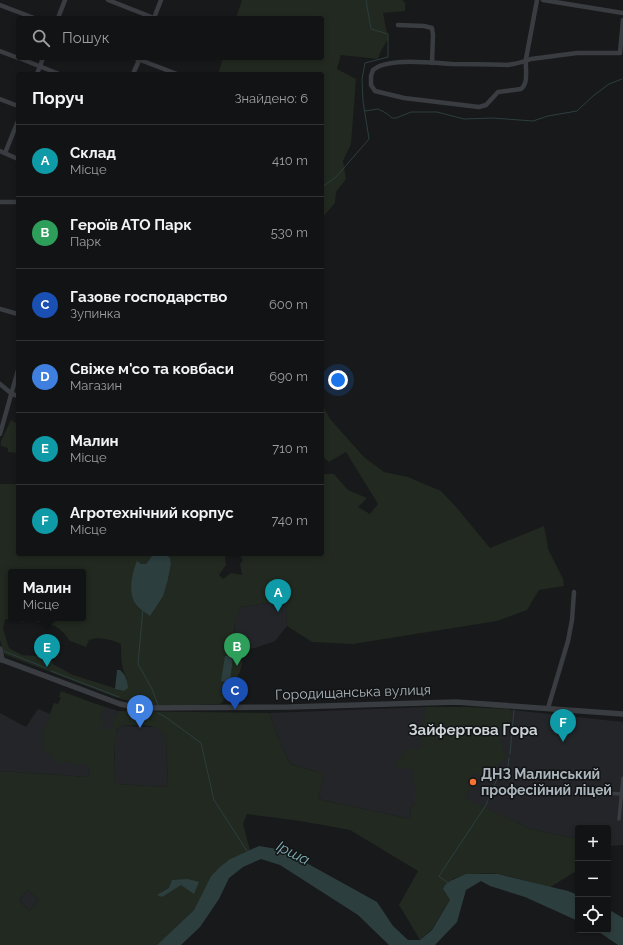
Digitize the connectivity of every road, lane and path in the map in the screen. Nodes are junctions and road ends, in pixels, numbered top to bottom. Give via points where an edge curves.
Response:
1 (65, 0) edge
2 (108, 0) edge
3 (160, 0) edge
4 (537, 0) edge
5 (543, 0) edge
6 (0, 5) edge
7 (623, 13) edge
8 (29, 16) edge
9 (59, 16) edge
10 (149, 16) edge
11 (155, 16) edge
12 (623, 20) edge
13 (398, 25) dead end
14 (0, 51) edge
15 (16, 57) edge
16 (24, 60) edge
17 (42, 60) edge
18 (137, 60) edge
19 (143, 60) edge
20 (526, 61) junction
21 (432, 63) junction
22 (40, 66) junction
23 (38, 72) edge
24 (54, 72) edge
25 (134, 72) edge
26 (172, 72) edge
27 (0, 99) edge
28 (16, 105) edge
29 (16, 126) edge
30 (0, 151) edge
31 (5, 153) junction
32 (16, 158) edge
33 (0, 202) edge
34 (16, 202) edge
35 (0, 309) edge
36 (16, 313) edge
37 (16, 378) edge
38 (0, 384) edge
39 (12, 394) junction
40 (16, 395) edge
41 (1, 422) edge
42 (0, 434) edge
43 (574, 592) dead end
44 (0, 649) edge
45 (1, 660) edge
46 (548, 708) junction
47 (623, 714) edge
48 (623, 778) edge
49 (577, 792) dead end
50 (622, 794) edge
51 (619, 819) dead end

1 - 9 street
2 - 10 street
3 - 11 street
4 - 20 street
5 - 7 street
6 - 8 street
12 - 20 street via 620,53 577,53
13 - 21 street via 432,28
14 - 15 street
16 - 22 street
17 - 22 street
18 - 25 street
19 - 26 street
20 - 21 street via 507,65
20 - 21 street via 525,83 522,88 498,92 486,105 480,107 404,98 375,90 371,85 372,73 380,65 403,62
22 - 23 street
22 - 24 street
27 - 28 street
29 - 31 street
30 - 31 street
31 - 32 street
33 - 34 street
35 - 36 street
37 - 39 street
38 - 39 street
39 - 40 street
39 - 41 street
41 - 42 street
43 - 46 street via 569,635
44 - 45 street
45 - 46 street, Городищанська вулиця via 134,708 436,702
46 - 47 street, Городищанська вулиця
48 - 50 street
49 - 50 street
50 - 51 street

